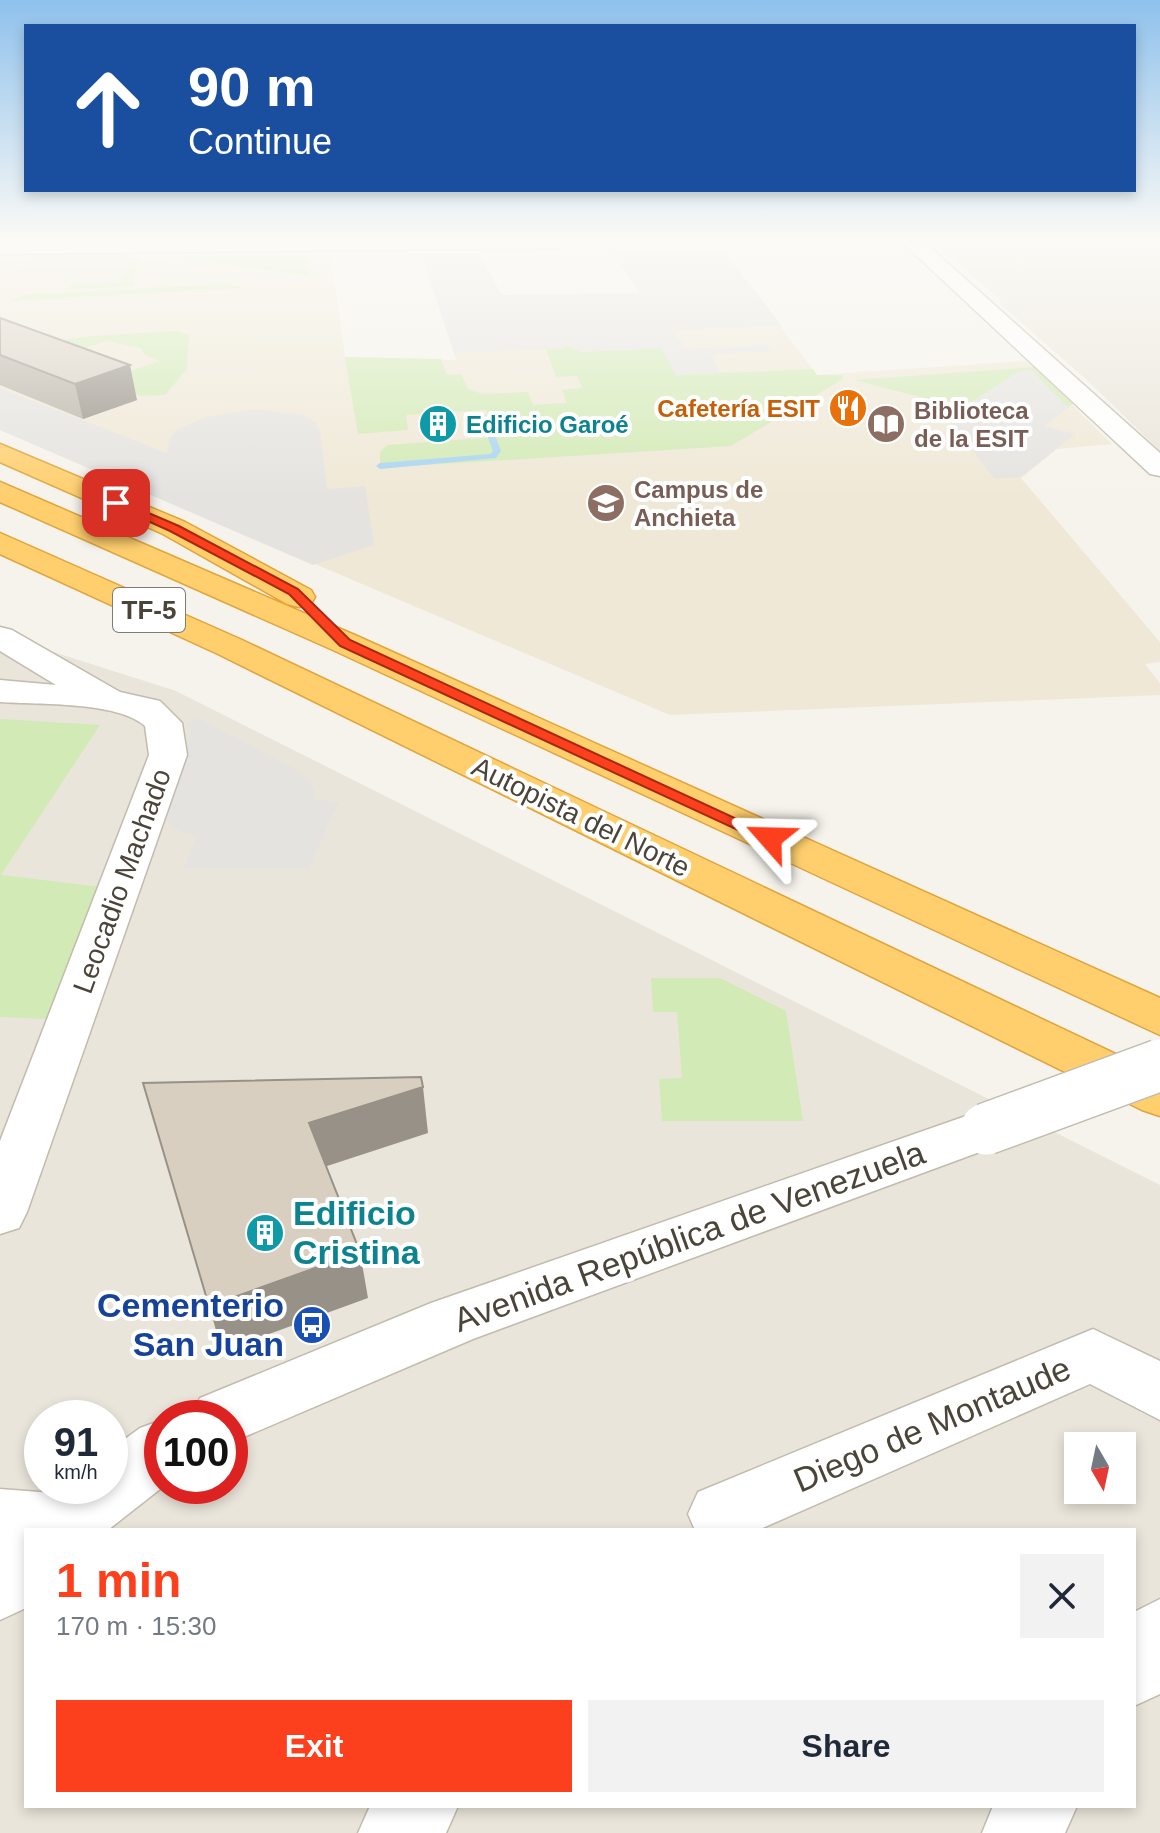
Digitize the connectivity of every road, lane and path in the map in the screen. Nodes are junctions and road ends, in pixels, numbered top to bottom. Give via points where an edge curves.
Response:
1 (1008, 328) edge
2 (0, 452) edge
3 (1160, 468) edge
4 (0, 491) edge
5 (0, 542) edge
6 (0, 568) edge
7 (67, 573) junction
8 (0, 637) edge
9 (345, 643) junction
10 (0, 691) edge
11 (108, 700) junction
12 (1160, 1018) edge
13 (1160, 1065) edge
14 (1160, 1097) edge
15 (0, 1212) edge
16 (1160, 1392) edge
17 (248, 1407) edge
18 (144, 1461) edge
19 (713, 1522) edge
20 (45, 1528) edge
21 (24, 1551) edge
22 (0, 1586) edge
23 (1160, 1634) edge
24 (1136, 1668) edge
25 (420, 1808) edge
26 (1038, 1808) edge
27 (394, 1833) edge
28 (1020, 1833) edge

1 - 3 street
2 - 9 highway via 174,528 294,591
4 - 9 highway, Autopista del Norte / TF-5
5 - 7 highway, Autopista del Norte / TF-5
6 - 7 highway via 12,573
7 - 14 highway, Autopista del Norte / TF-5
8 - 11 street, Leocadio Machado
9 - 12 highway, Autopista del Norte / TF-5
10 - 11 street
11 - 15 street, Leocadio Machado via 147,709 163,723 168,755
13 - 17 street, Avenida República de Venezuela, bridge via 452,1321
16 - 19 street, Diego de Montaude via 1093,1355
18 - 20 street
21 - 22 street
23 - 24 street
25 - 27 street
26 - 28 street

